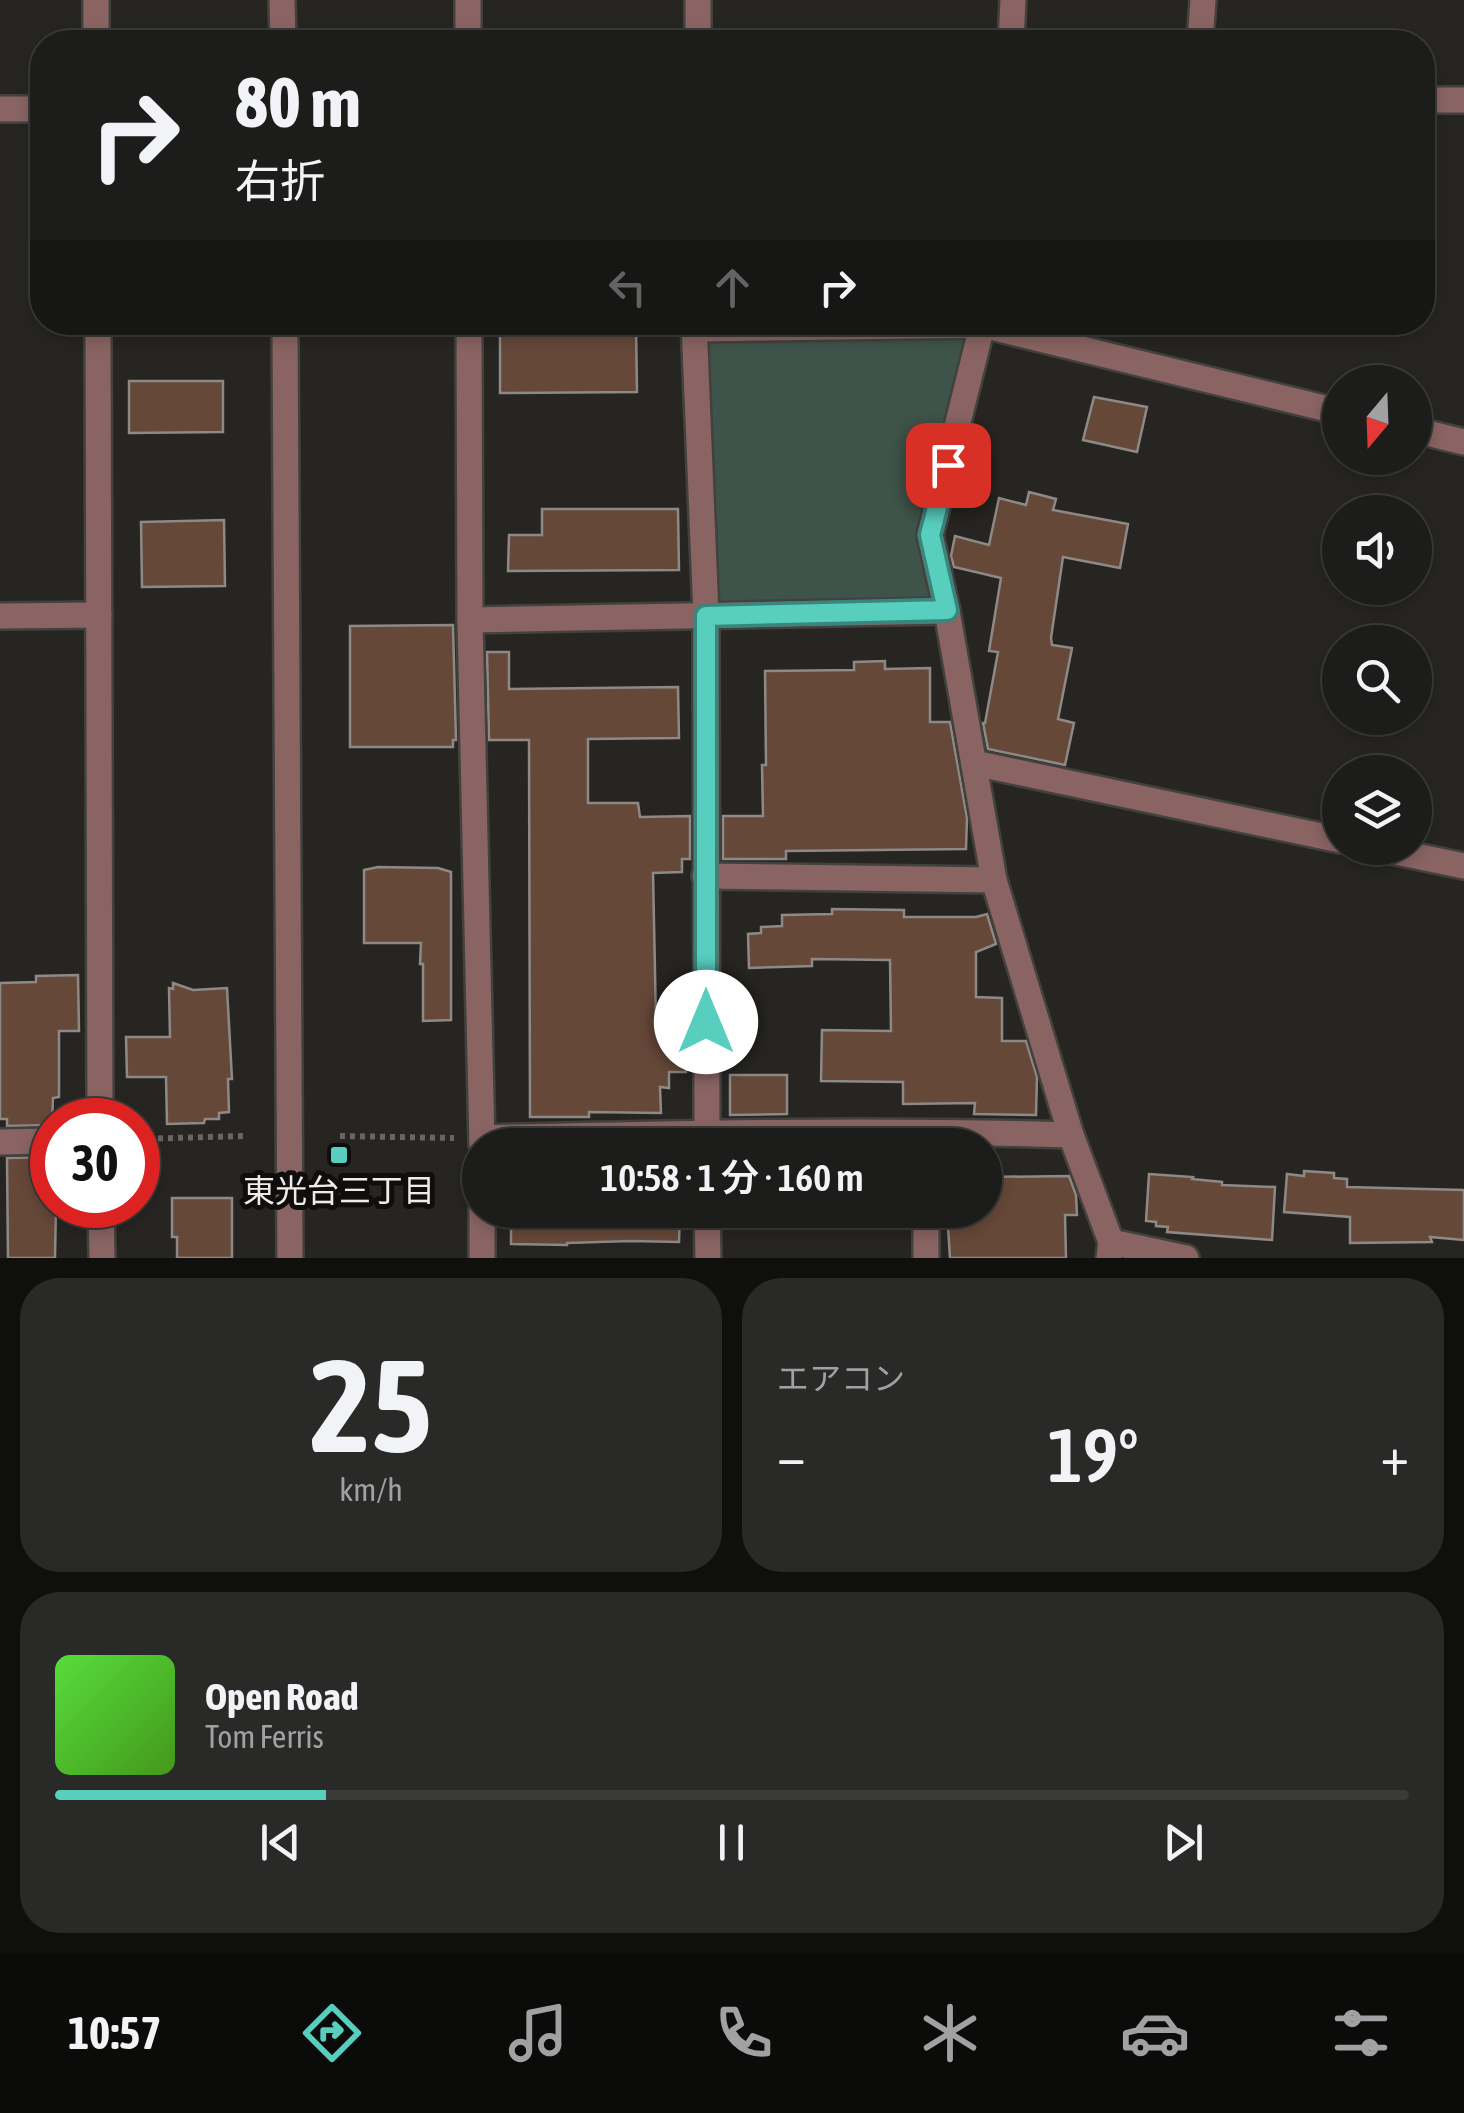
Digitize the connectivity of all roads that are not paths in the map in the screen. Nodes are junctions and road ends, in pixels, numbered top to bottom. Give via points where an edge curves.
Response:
1 (96, 0) edge
2 (282, 0) edge
3 (468, 0) edge
4 (698, 0) edge
5 (1014, 0) edge
6 (1202, 0) edge
7 (96, 30) edge
8 (283, 30) edge
9 (468, 30) edge
10 (698, 30) edge
11 (1013, 30) edge
12 (1201, 30) edge
13 (1435, 100) edge
14 (1464, 100) edge
15 (0, 110) edge
16 (30, 110) edge
17 (98, 335) edge
18 (285, 335) edge
19 (469, 335) edge
20 (694, 335) edge
21 (980, 335) edge
22 (1028, 335) edge
23 (1322, 408) edge
24 (1432, 434) edge
25 (1464, 442) edge
26 (947, 610) junction
27 (0, 616) edge
28 (99, 616) junction
29 (706, 616) junction
30 (470, 620) junction
31 (974, 763) junction
32 (1322, 836) edge
33 (1432, 859) edge
34 (1464, 866) edge
35 (705, 876) junction
36 (994, 880) junction
37 (100, 1098) edge
38 (482, 1128) edge
39 (707, 1128) edge
40 (1072, 1135) junction
41 (1002, 1136) edge
42 (30, 1141) edge
43 (0, 1142) edge
44 (101, 1228) edge
45 (482, 1228) edge
46 (707, 1228) edge
47 (926, 1228) edge
48 (1110, 1250) edge
49 (102, 1258) edge
50 (290, 1258) edge
51 (482, 1258) edge
52 (708, 1258) edge
53 (926, 1258) edge
54 (1186, 1258) edge

1 - 7 street
2 - 8 street
3 - 9 street
4 - 10 street
5 - 11 street
6 - 12 street
13 - 14 street
15 - 16 street
17 - 28 street
18 - 50 street
19 - 30 street
20 - 29 street
21 - 26 street via 930,535
22 - 23 street
24 - 25 street
26 - 29 street
26 - 31 street
27 - 28 street
28 - 37 street
29 - 30 street
29 - 35 street
30 - 38 street
31 - 32 street
31 - 36 street
33 - 34 street
35 - 36 street
35 - 39 street
36 - 40 street
40 - 41 street
40 - 48 street
42 - 43 street
44 - 49 street
45 - 51 street
46 - 52 street
47 - 53 street
48 - 54 street

